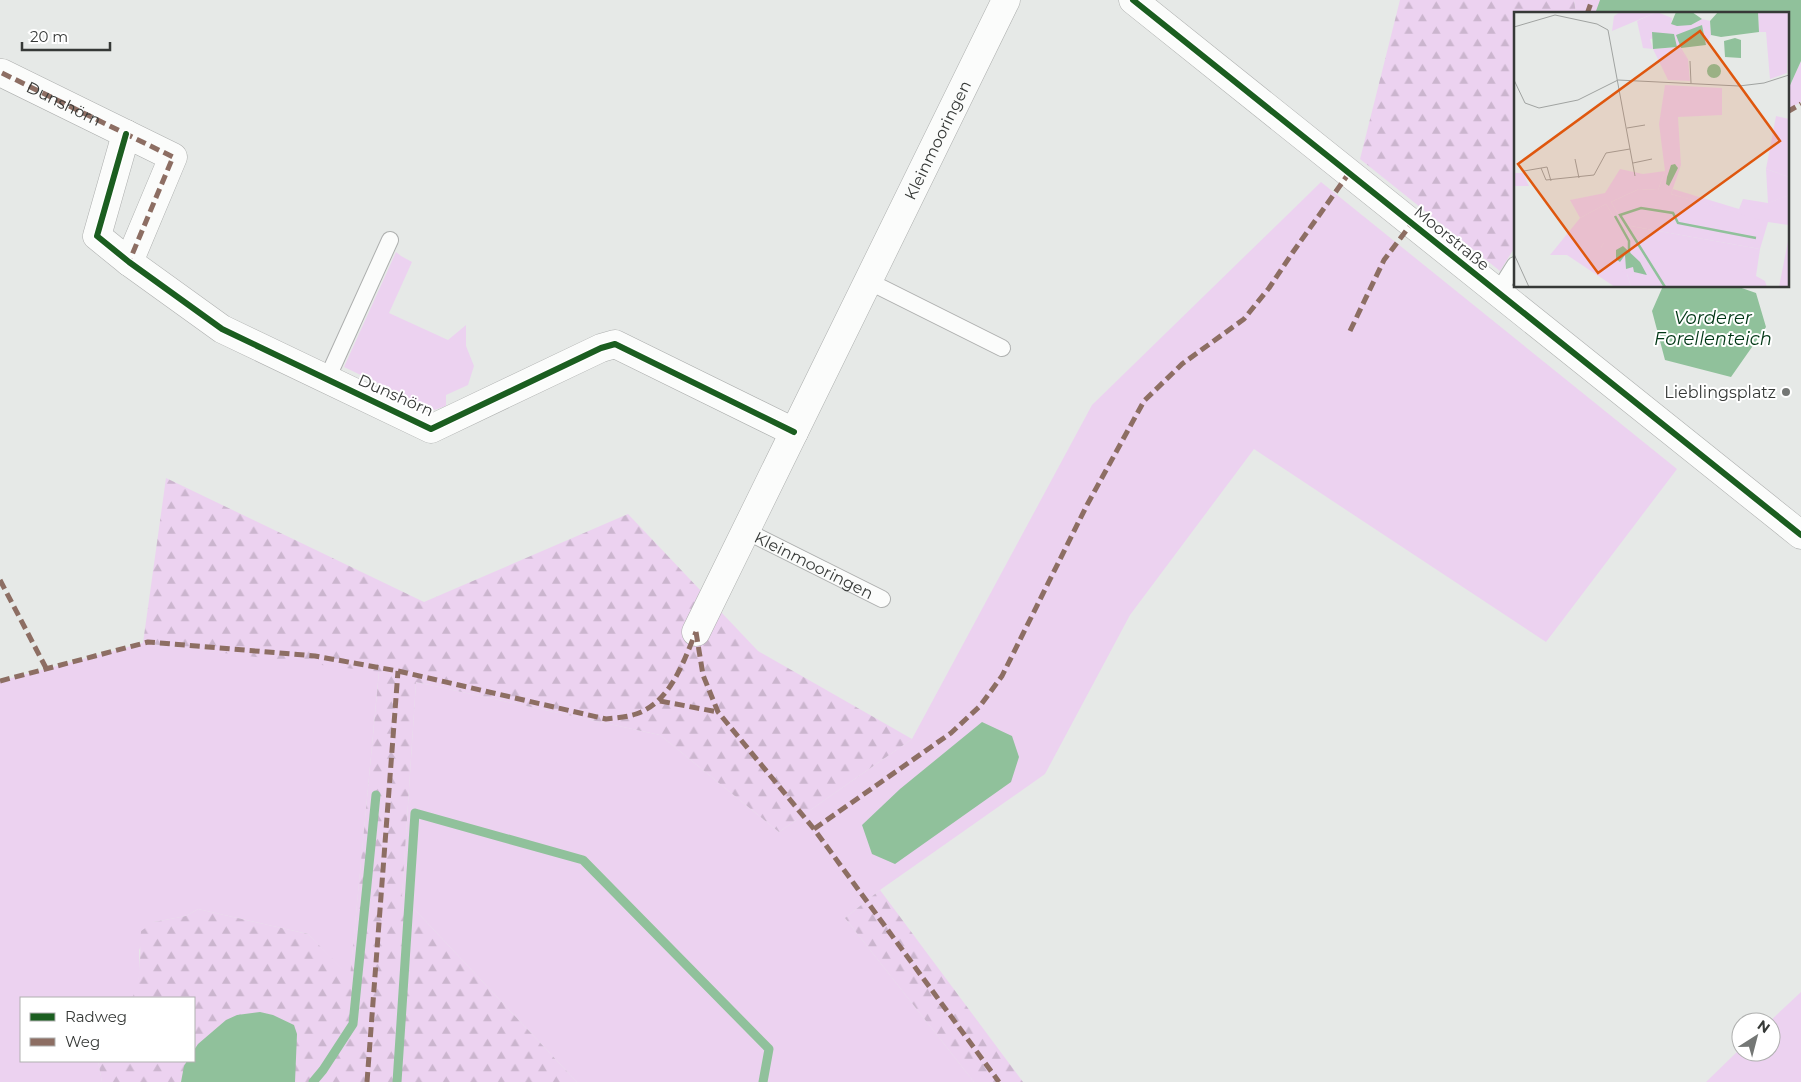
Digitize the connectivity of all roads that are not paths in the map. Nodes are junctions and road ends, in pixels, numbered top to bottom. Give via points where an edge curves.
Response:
1 (1006, 0) edge
2 (1133, 0) edge
3 (2, 74) dead end
4 (126, 134) junction
5 (390, 240) dead end
6 (129, 262) junction
7 (1514, 267) edge
8 (868, 281) junction
9 (1498, 292) junction
10 (1002, 348) dead end
11 (327, 379) junction
12 (794, 432) junction
13 (746, 531) junction
14 (1801, 535) edge
15 (882, 599) dead end
16 (696, 632) dead end

1 - 8 street, Kleinmooringen
2 - 9 street, Moorstraße
3 - 4 street, Dunshörn
4 - 6 street, Dunshörn via 97,236
4 - 6 street, Dunshörn via 173,157
5 - 11 lane
6 - 11 street, Dunshörn via 222,329
7 - 9 lane
8 - 10 lane
8 - 12 street, Kleinmooringen
9 - 14 street, Moorstraße
11 - 12 street, Dunshörn via 431,429 615,344
12 - 13 street, Kleinmooringen
13 - 15 lane, Kleinmooringen
13 - 16 street, Kleinmooringen

